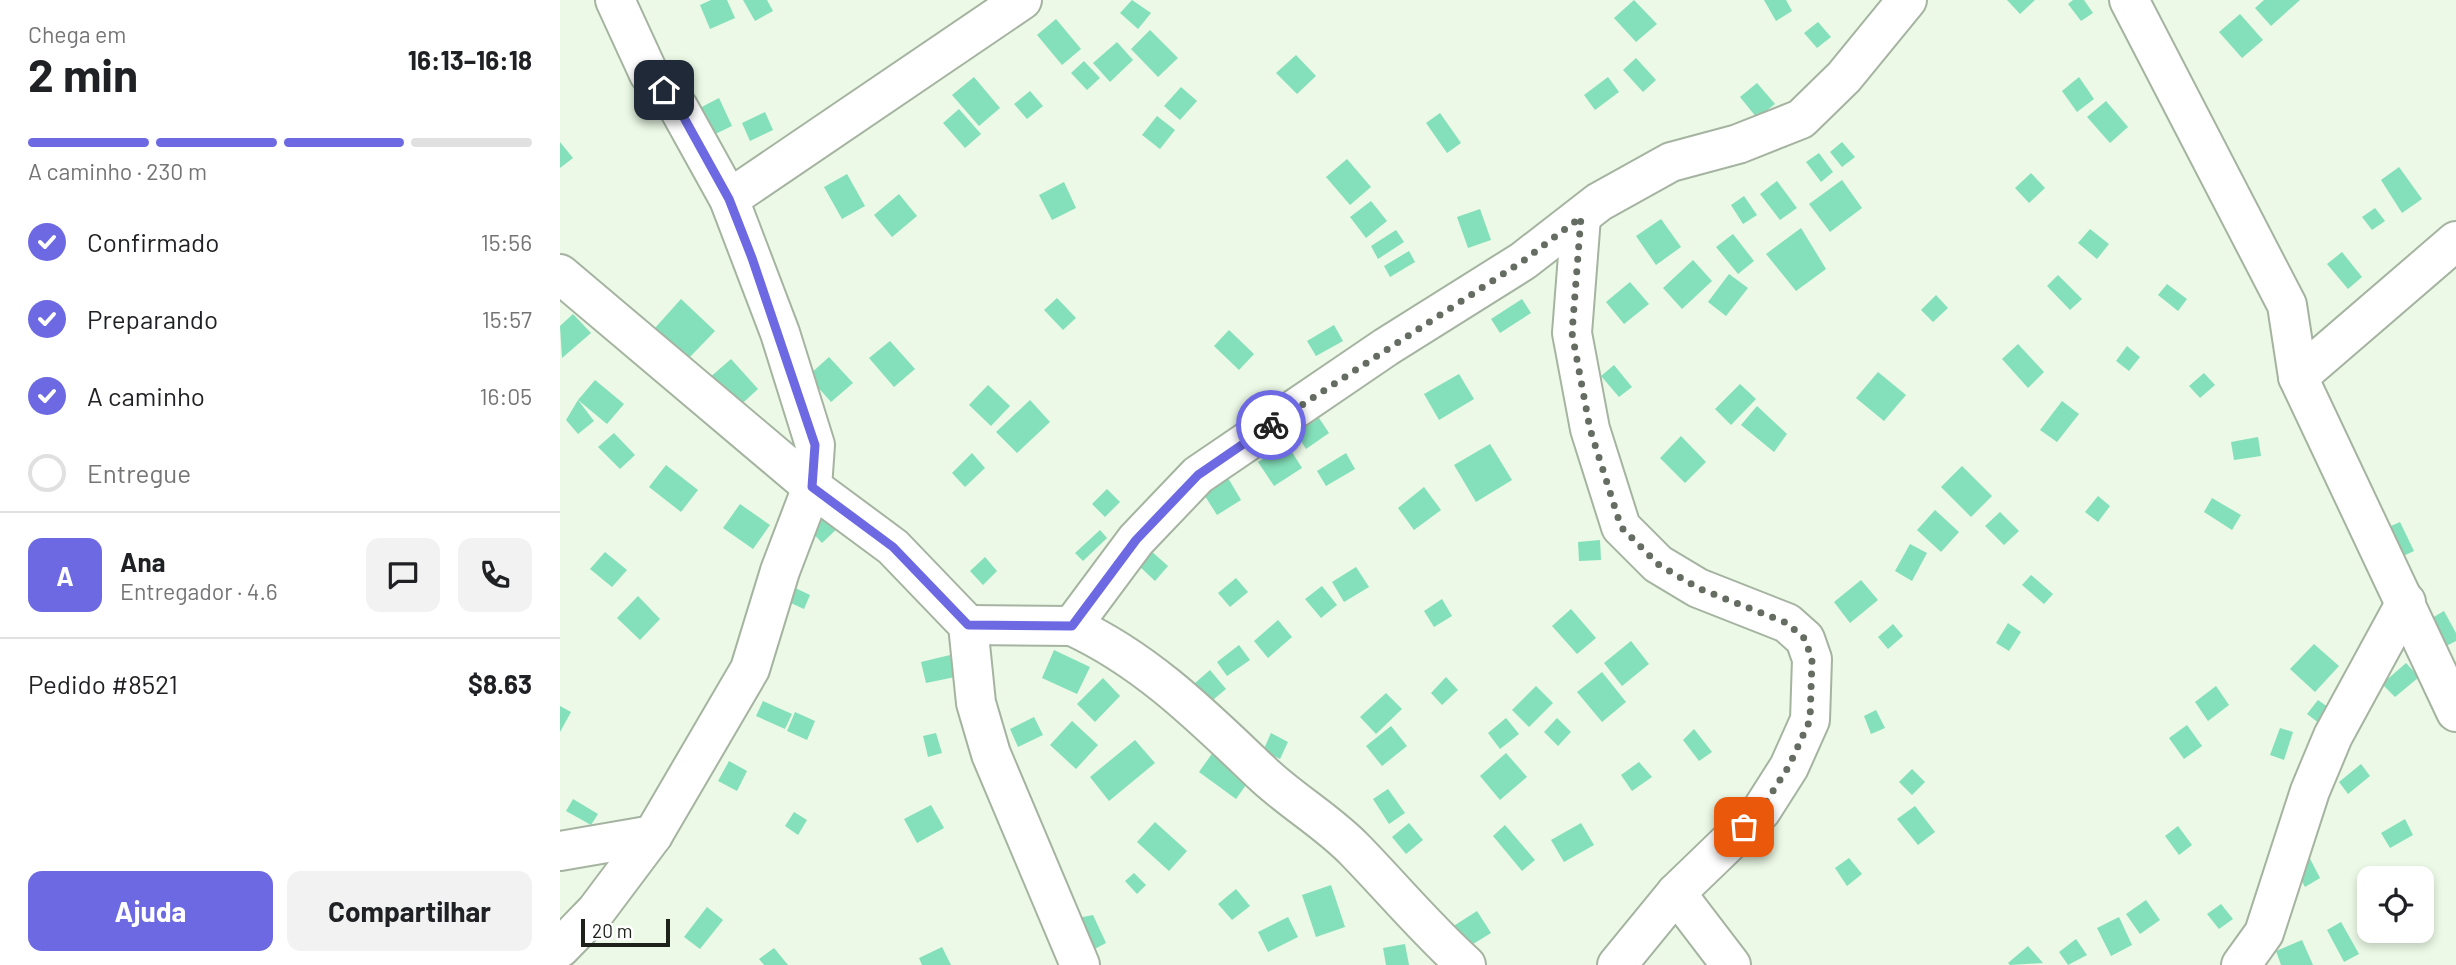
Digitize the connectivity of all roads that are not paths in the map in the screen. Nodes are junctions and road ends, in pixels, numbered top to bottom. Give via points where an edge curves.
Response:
1 (615, 0) edge
2 (1022, 0) edge
3 (1907, 0) edge
4 (2129, 0) edge
5 (729, 199) junction
6 (1581, 217) junction
7 (2456, 241) edge
8 (560, 274) edge
9 (2298, 377) junction
10 (812, 487) junction
11 (2406, 602) junction
12 (968, 625) junction
13 (1072, 626) junction
14 (2456, 712) edge
15 (653, 835) junction
16 (560, 851) edge
17 (1676, 893) junction
18 (560, 948) edge
19 (1080, 965) edge
20 (1465, 965) edge
21 (1617, 965) edge
22 (1731, 965) edge
23 (2241, 965) edge

1 - 5 street via 649,74 678,107
2 - 5 street
3 - 6 street via 1844,77 1801,119 1738,144 1671,162
4 - 9 street via 2287,305
5 - 10 street via 815,445
6 - 13 street via 1523,261 1198,475 1136,540
6 - 17 street via 1572,333 1590,429 1621,527 1658,564 1698,588 1787,623 1805,639 1812,660 1810,720 1789,766 1760,811
7 - 9 street
8 - 10 street
9 - 11 street
10 - 12 street via 893,547
10 - 15 street via 750,669
11 - 14 street
11 - 23 street via 2333,736 2310,791 2264,933
12 - 13 street
12 - 19 street via 976,703 991,754
13 - 20 street via 1110,643 1164,682 1274,785 1353,848
15 - 16 street
15 - 18 street via 596,911
17 - 21 street
17 - 22 street

